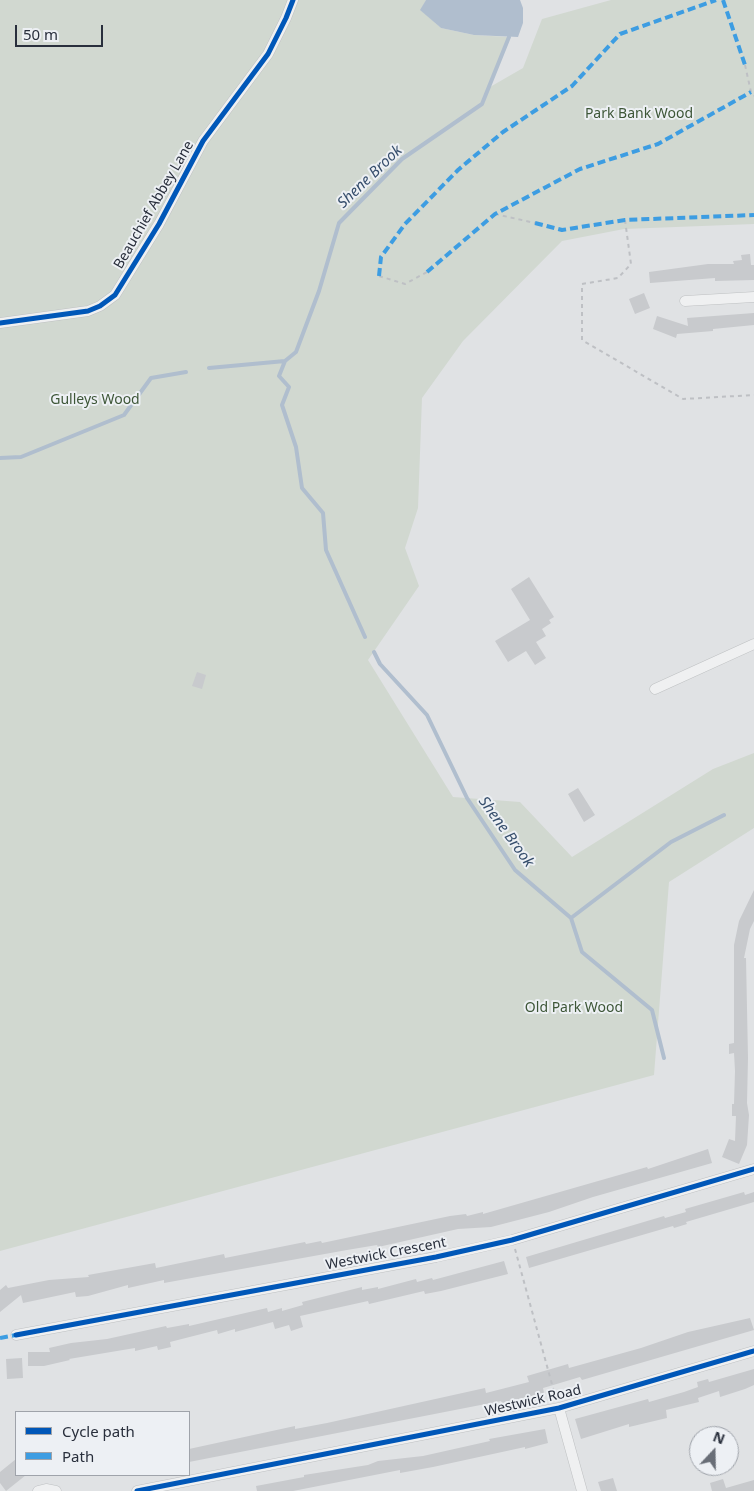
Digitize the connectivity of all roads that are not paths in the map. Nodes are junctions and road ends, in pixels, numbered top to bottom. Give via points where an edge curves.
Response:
1 (292, 0) edge
2 (754, 298) edge
3 (685, 301) dead end
4 (0, 323) edge
5 (754, 644) edge
6 (655, 689) dead end
7 (754, 1169) edge
8 (16, 1335) dead end
9 (754, 1351) edge
10 (559, 1408) junction
11 (38, 1491) edge
12 (56, 1491) edge
13 (137, 1491) edge
14 (582, 1491) edge

1 - 4 street, Beauchief Abbey Lane via 268,54 203,141 159,224 115,295 88,311
2 - 3 street
5 - 6 street
7 - 8 street, Westwick Crescent via 512,1240
9 - 10 street, Westwick Road
10 - 13 street, Westwick Road
10 - 14 street
11 - 12 street

